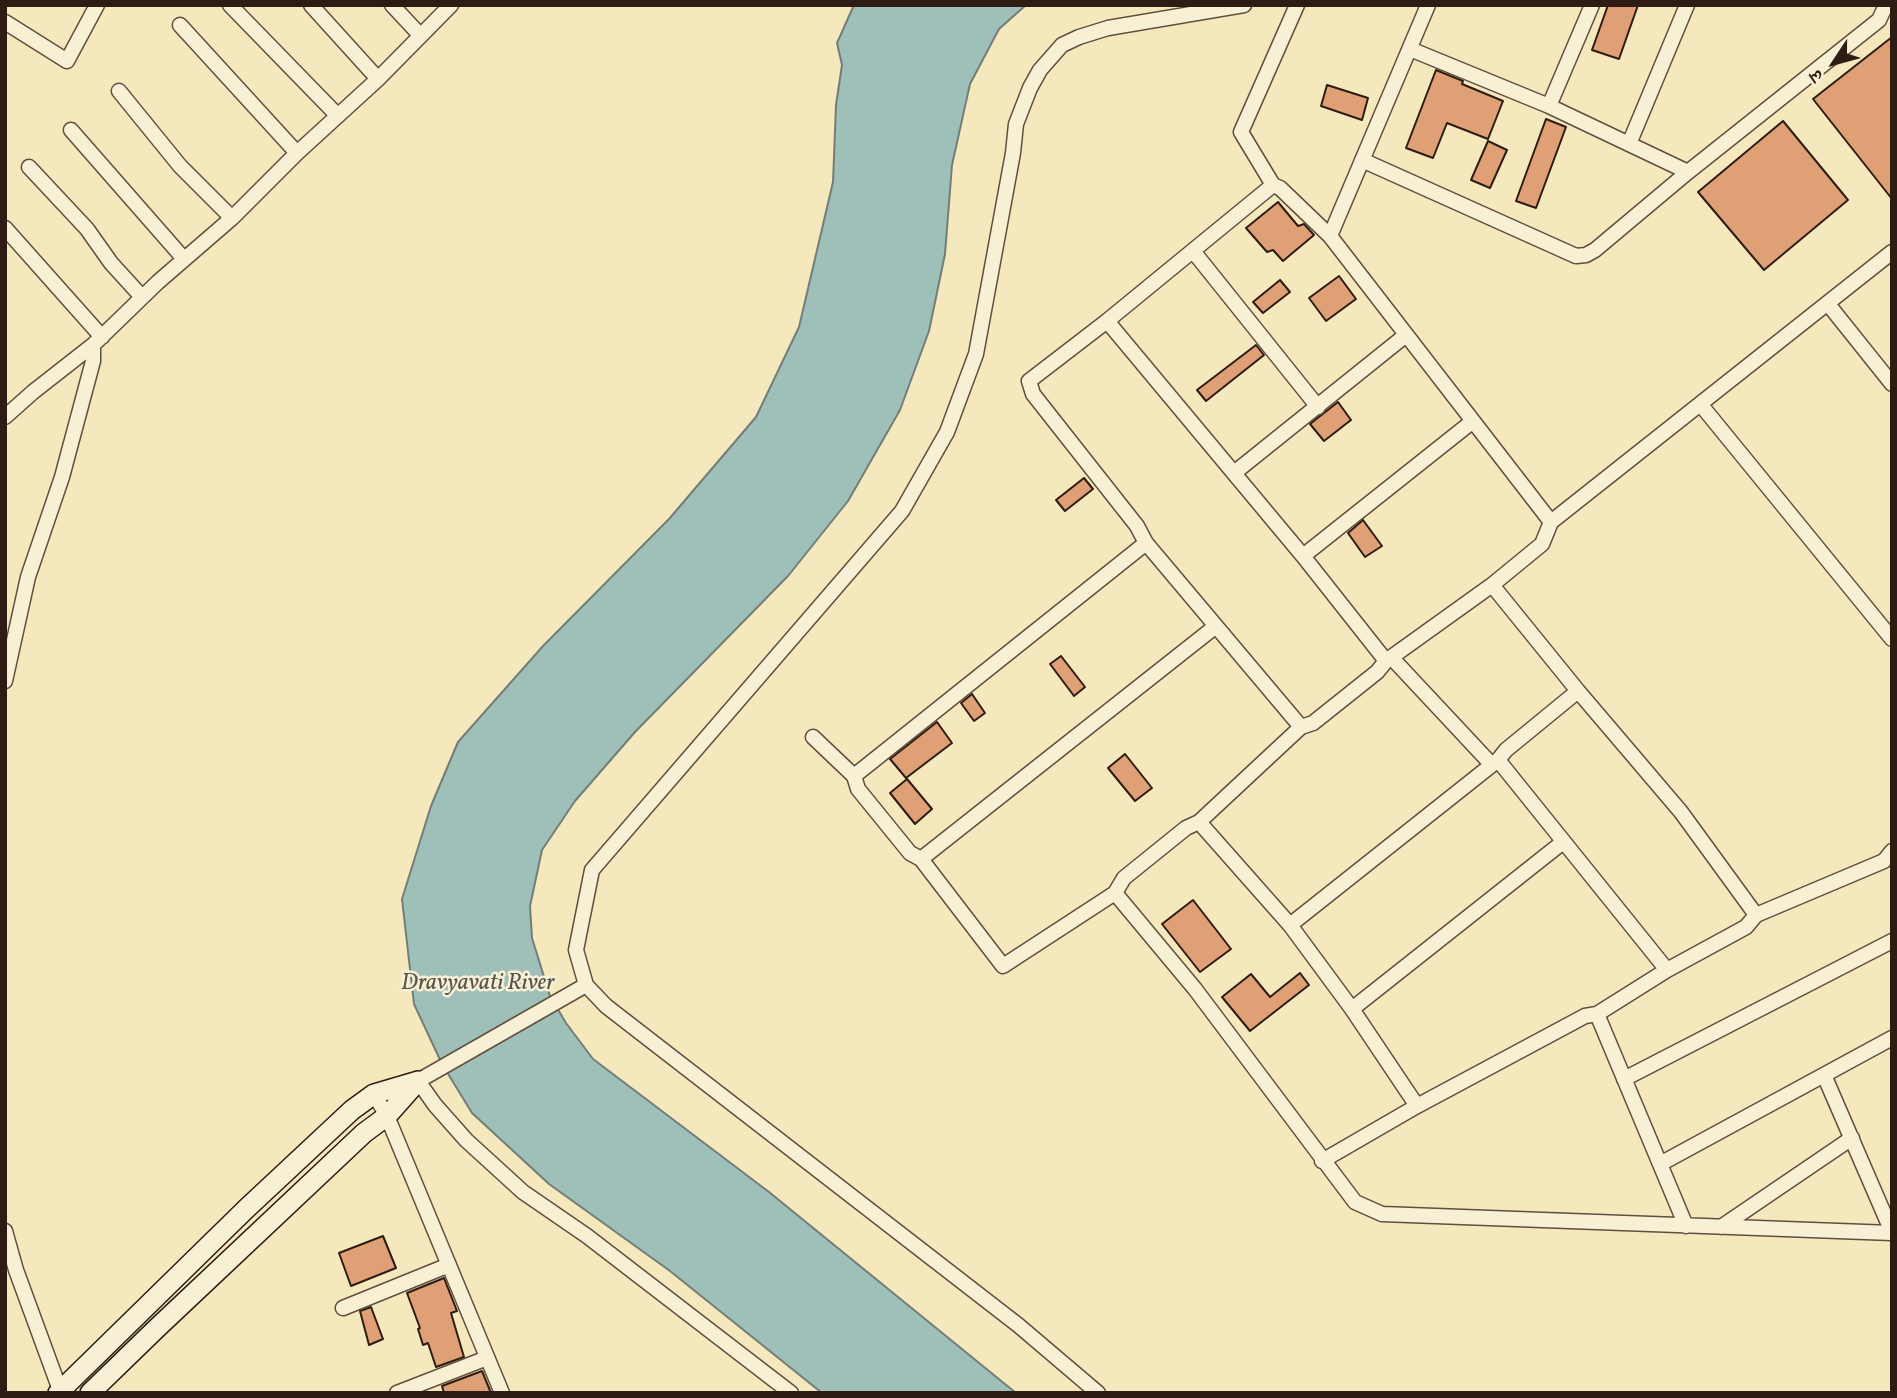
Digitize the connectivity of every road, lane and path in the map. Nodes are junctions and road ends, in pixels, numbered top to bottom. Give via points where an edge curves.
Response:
1 (97, 5) edge
2 (230, 5) edge
3 (311, 5) edge
4 (392, 5) edge
5 (451, 5) edge
6 (1244, 5) edge
7 (1297, 5) edge
8 (1428, 5) edge
9 (1592, 5) edge
10 (1687, 5) edge
11 (1885, 5) edge
12 (5, 22) edge
13 (180, 25) dead end
14 (419, 35) junction
15 (1410, 49) junction
16 (378, 79) junction
17 (119, 91) dead end
18 (1549, 106) junction
19 (338, 116) junction
20 (71, 130) dead end
21 (1629, 144) junction
22 (297, 153) junction
23 (1362, 160) junction
24 (29, 167) dead end
25 (1688, 172) junction
26 (1273, 185) junction
27 (232, 218) junction
28 (5, 228) edge
29 (1330, 236) junction
30 (1193, 251) junction
31 (1892, 252) edge
32 (184, 260) junction
33 (142, 297) junction
34 (1828, 304) junction
35 (1107, 321) junction
36 (1406, 335) junction
37 (97, 341) junction
38 (1892, 384) edge
39 (1702, 405) junction
40 (1318, 407) junction
41 (7, 410) edge
42 (1473, 421) junction
43 (1234, 472) junction
44 (1551, 522) junction
45 (1146, 542) junction
46 (1303, 556) junction
47 (1492, 585) junction
48 (1216, 626) junction
49 (1892, 639) edge
50 (7, 658) edge
51 (1388, 659) junction
52 (5, 681) edge
53 (1578, 691) junction
54 (1301, 727) junction
55 (813, 737) dead end
56 (1495, 763) junction
57 (854, 776) junction
58 (1199, 821) junction
59 (1563, 842) junction
60 (1888, 856) edge
61 (921, 859) junction
62 (1892, 876) edge
63 (1115, 892) junction
64 (1756, 915) junction
65 (1290, 925) junction
66 (1892, 941) edge
67 (1668, 970) junction
68 (586, 985) junction
69 (1352, 1009) junction
70 (1597, 1014) junction
71 (1892, 1038) edge
72 (1824, 1074) junction
73 (1624, 1079) junction
74 (418, 1081) junction
75 (374, 1094) junction
76 (1417, 1106) junction
77 (387, 1116) junction
78 (1852, 1138) junction
79 (1322, 1161) junction
80 (1660, 1164) junction
81 (1686, 1226) junction
82 (1721, 1227) junction
83 (5, 1231) edge
84 (1892, 1232) edge
85 (449, 1265) junction
86 (343, 1308) dead end
87 (487, 1358) junction
88 (59, 1392) edge
89 (90, 1393) edge
90 (397, 1393) edge
91 (502, 1393) edge
92 (791, 1393) edge
93 (1098, 1393) edge

1 - 12 street via 66,61
2 - 19 street
3 - 16 street
4 - 14 street
5 - 14 street
6 - 68 street via 1079,37 1062,44 1040,70 1016,124 976,354 947,432 902,511 592,870 576,950
7 - 26 street via 1241,132
8 - 15 street
9 - 18 street
10 - 21 street
11 - 25 street via 1879,20
13 - 22 street
14 - 16 street
15 - 18 street
15 - 23 street
16 - 19 street
17 - 27 street via 180,166
18 - 21 street
19 - 22 street
20 - 32 street
21 - 25 street
22 - 27 street
23 - 25 street via 1576,256 1595,250
23 - 29 street
24 - 33 street
26 - 29 street
26 - 30 street
27 - 32 street
28 - 37 street
29 - 36 street
30 - 35 street
30 - 40 street
31 - 34 street
32 - 33 street
33 - 37 street
34 - 38 street
34 - 39 street
35 - 43 street
35 - 45 street via 1029,380 1033,394
36 - 40 street
36 - 42 street
37 - 41 street
37 - 50 street
39 - 44 street
39 - 49 street
40 - 43 street
42 - 44 street
42 - 46 street
43 - 46 street
44 - 47 street via 1542,544
45 - 48 street
45 - 57 street
46 - 51 street
47 - 51 street
47 - 53 street
48 - 54 street
48 - 61 street
50 - 52 street
51 - 54 street via 1313,723
51 - 56 street
53 - 56 street
53 - 64 street via 1681,812
54 - 58 street
55 - 57 street
56 - 59 street
56 - 65 street
57 - 61 street via 875,811 910,853
58 - 63 street via 1124,878
58 - 65 street
59 - 67 street
59 - 69 street
60 - 62 street
60 - 64 street
61 - 63 street via 1003,966
63 - 79 street via 1195,989
64 - 67 street via 1746,926
65 - 69 street
66 - 73 street
67 - 70 street
68 - 74 street
68 - 93 street via 606,1006 1018,1325
69 - 76 street
70 - 73 street
70 - 76 street via 1585,1016
71 - 72 street
72 - 78 street
72 - 80 street
73 - 80 street
74 - 75 street
74 - 77 street
74 - 92 street via 466,1140 523,1192
75 - 77 street
75 - 88 street via 246,1209
76 - 79 street
77 - 85 street
77 - 89 street
78 - 82 street
78 - 84 street
79 - 81 street via 1355,1202 1382,1214
80 - 81 street
81 - 82 street
82 - 84 street
83 - 88 street
85 - 86 street
85 - 87 street
87 - 90 street
87 - 91 street

